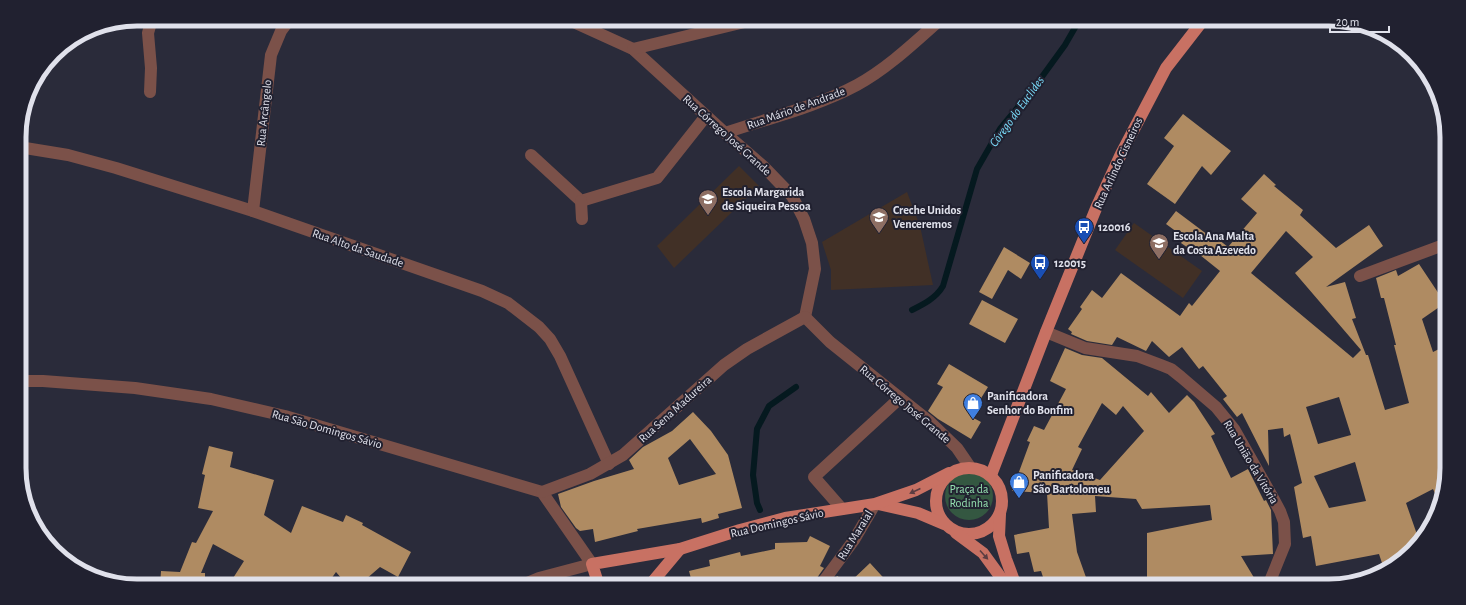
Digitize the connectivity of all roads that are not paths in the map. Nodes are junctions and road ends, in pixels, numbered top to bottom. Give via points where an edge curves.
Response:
1 (150, 26) edge
2 (285, 26) edge
3 (582, 26) edge
4 (728, 26) edge
5 (933, 26) edge
6 (1199, 26) edge
7 (633, 49) junction
8 (150, 92) dead end
9 (706, 116) junction
10 (725, 133) junction
11 (26, 148) edge
12 (531, 155) dead end
13 (581, 201) junction
14 (254, 211) junction
15 (582, 219) dead end
16 (1440, 246) edge
17 (1360, 276) dead end
18 (806, 317) junction
19 (1046, 332) junction
20 (26, 382) edge
21 (900, 398) junction
22 (609, 464) junction
23 (970, 467) junction
24 (949, 473) junction
25 (991, 475) junction
26 (542, 492) junction
27 (875, 504) junction
28 (842, 509) junction
29 (1000, 513) junction
30 (949, 527) junction
31 (680, 550) junction
32 (592, 564) junction
33 (537, 579) edge
34 (597, 579) edge
35 (655, 579) edge
36 (825, 579) edge
37 (1002, 579) edge
38 (1014, 579) edge
39 (1271, 579) edge

1 - 8 street
2 - 14 street, Rua Arcângelo via 271,55
3 - 7 street, Rua Córrego José Grande
4 - 7 street
5 - 10 street, Rua Mário de Andrade via 882,69 858,84 826,100
6 - 19 main road, Rua Arlindo Cisneiros via 1166,68 1133,131 1097,206
7 - 9 street, Rua Córrego José Grande
9 - 10 street, Rua Córrego José Grande
9 - 13 street via 657,178
10 - 18 street, Rua Córrego José Grande via 792,196 804,219 812,243 815,269
11 - 14 street, Rua Alto da Saudade via 68,155 116,168
12 - 13 street
13 - 15 street
14 - 22 street, Rua Alto da Saudade via 482,291 508,303 550,339
16 - 17 street
18 - 21 street, Rua Córrego José Grande via 830,342
18 - 22 street, Rua Sena Madureira via 747,349 724,365 647,435
19 - 25 main road, Rua Arlindo Cisneiros
19 - 39 street, Rua União da Vitória via 1086,348 1137,356 1171,369 1216,407 1234,429 1280,510 1284,522 1285,544
20 - 26 street, Rua São Domingos Sávio via 135,388 211,399 290,418
21 - 23 street, Rua Córrego José Grande via 943,434
21 - 28 street via 814,477
22 - 26 street, Rua Sena Madureira
23 - 24 main road via 959,468
23 - 25 main road via 981,469
24 -> 27 main road, Rua Domingos Sávio via 916,490
24 - 30 main road via 936,491 935,503 938,514
25 - 29 main road via 1002,493
26 - 32 street
27 - 28 main road, Rua Domingos Sávio
27 - 30 main road, Rua Domingos Sávio via 918,513
27 - 36 street, Rua Maraial via 854,540
28 - 31 main road, Rua Domingos Sávio via 785,518
29 - 30 main road via 988,529 976,534 965,534
29 - 38 main road via 999,536
30 -> 37 main road via 983,553
31 - 32 main road, Rua Domingos Sávio
31 - 35 main road
32 - 33 street
32 - 34 main road

